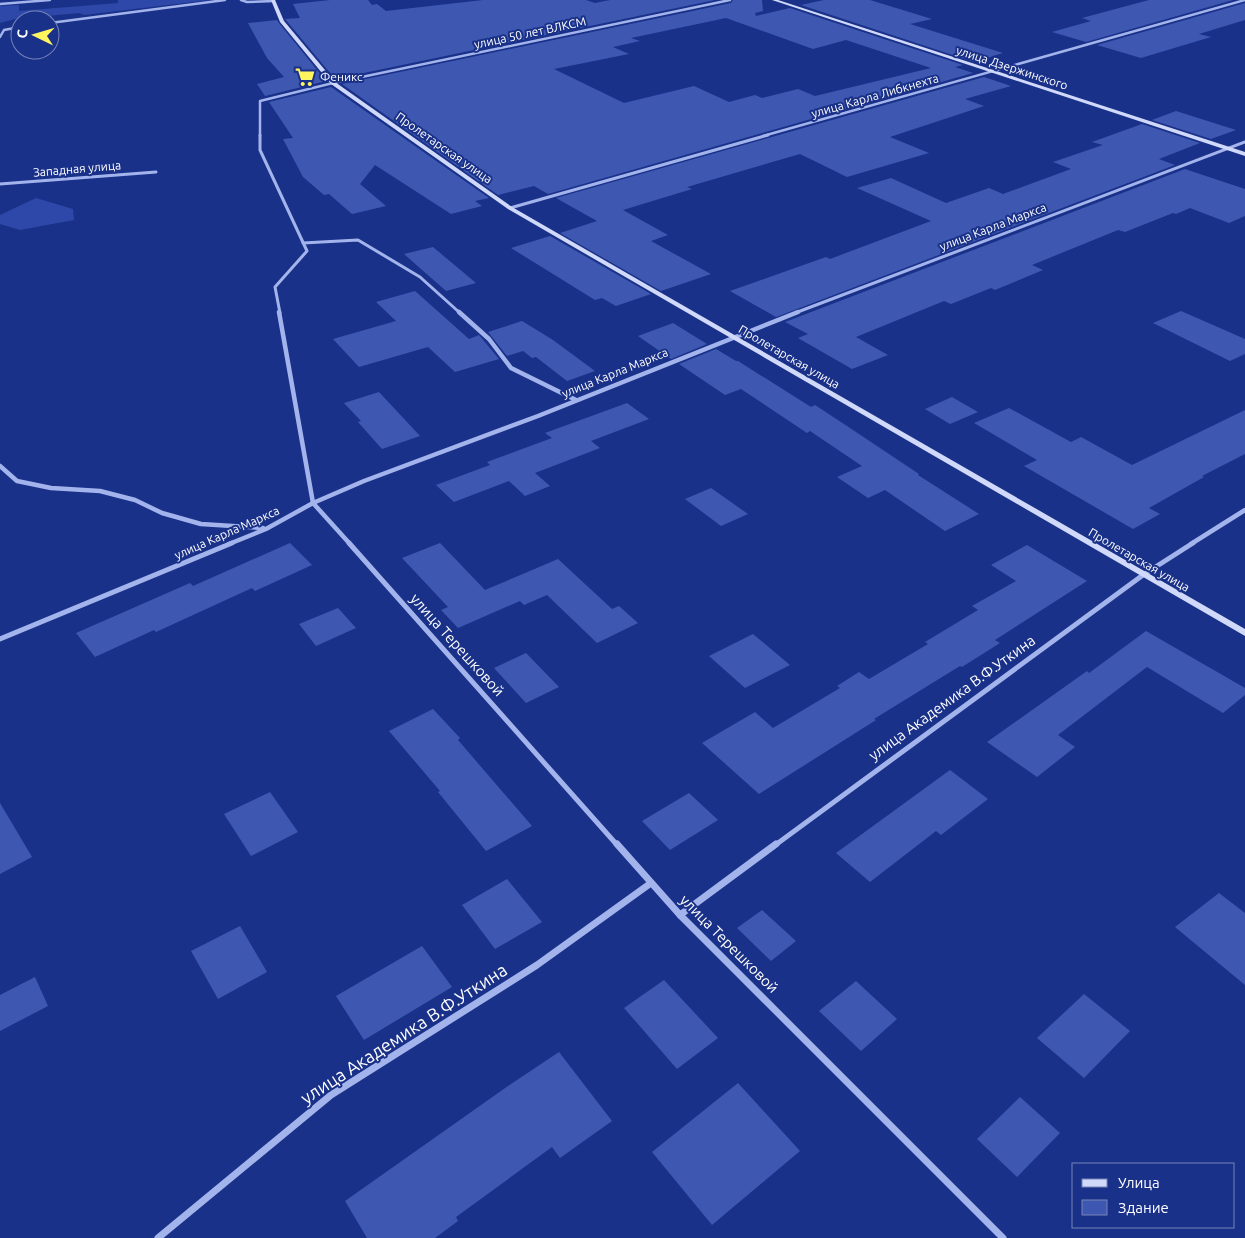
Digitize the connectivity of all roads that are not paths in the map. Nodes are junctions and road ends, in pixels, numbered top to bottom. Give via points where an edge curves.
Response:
1 (50, 0) edge
2 (226, 0) edge
3 (241, 0) edge
4 (730, 0) edge
5 (774, 0) edge
6 (1245, 0) edge
7 (273, 1) edge
8 (0, 4) edge
9 (60, 22) edge
10 (10, 29) edge
11 (0, 37) edge
12 (993, 72) junction
13 (333, 83) junction
14 (1245, 142) edge
15 (1228, 148) junction
16 (1245, 154) edge
17 (156, 172) dead end
18 (0, 184) edge
19 (510, 208) junction
20 (303, 243) junction
21 (733, 337) junction
22 (576, 400) junction
23 (0, 466) edge
24 (313, 503) junction
25 (1245, 510) edge
26 (266, 528) junction
27 (1142, 575) junction
28 (1245, 632) edge
29 (0, 639) edge
30 (651, 883) junction
31 (680, 915) junction
32 (158, 1238) edge
33 (1003, 1238) edge

1 - 8 street
2 - 9 street
3 - 7 street
4 - 13 street, улица 50 лет ВЛКСМ
5 - 12 main road, улица Дзержинского
6 - 12 street, улица Карла Либкнехта
7 - 13 main road via 282,21
10 - 11 street via 4,30
12 - 15 main road, улица Дзержинского
12 - 19 street, улица Карла Либкнехта
13 - 19 main road, Пролетарская улица
13 - 20 street via 260,101 260,150
14 - 15 street, улица Карла Маркса
15 - 16 main road, улица Дзержинского
15 - 21 street, улица Карла Маркса
17 - 18 street, Западная улица
19 - 21 main road, Пролетарская улица
20 - 22 street via 358,240 420,277 489,339 511,368
20 - 24 street via 307,250 275,287
21 - 22 street, улица Карла Маркса
21 - 27 main road, Пролетарская улица
22 - 24 street, улица Карла Маркса
23 - 26 street via 17,481 51,488 100,491 201,524
24 - 26 street, улица Карла Маркса
24 - 30 street, улица Терешковой
25 - 27 street, улица Академика В.Ф.Уткина
26 - 29 street, улица Карла Маркса
27 - 28 main road, Пролетарская улица
27 - 31 street, улица Академика В.Ф.Уткина
30 - 31 street, улица Терешковой
30 - 32 street, улица Академика В.Ф.Уткина via 537,965 331,1095
31 - 33 street, улица Терешковой

